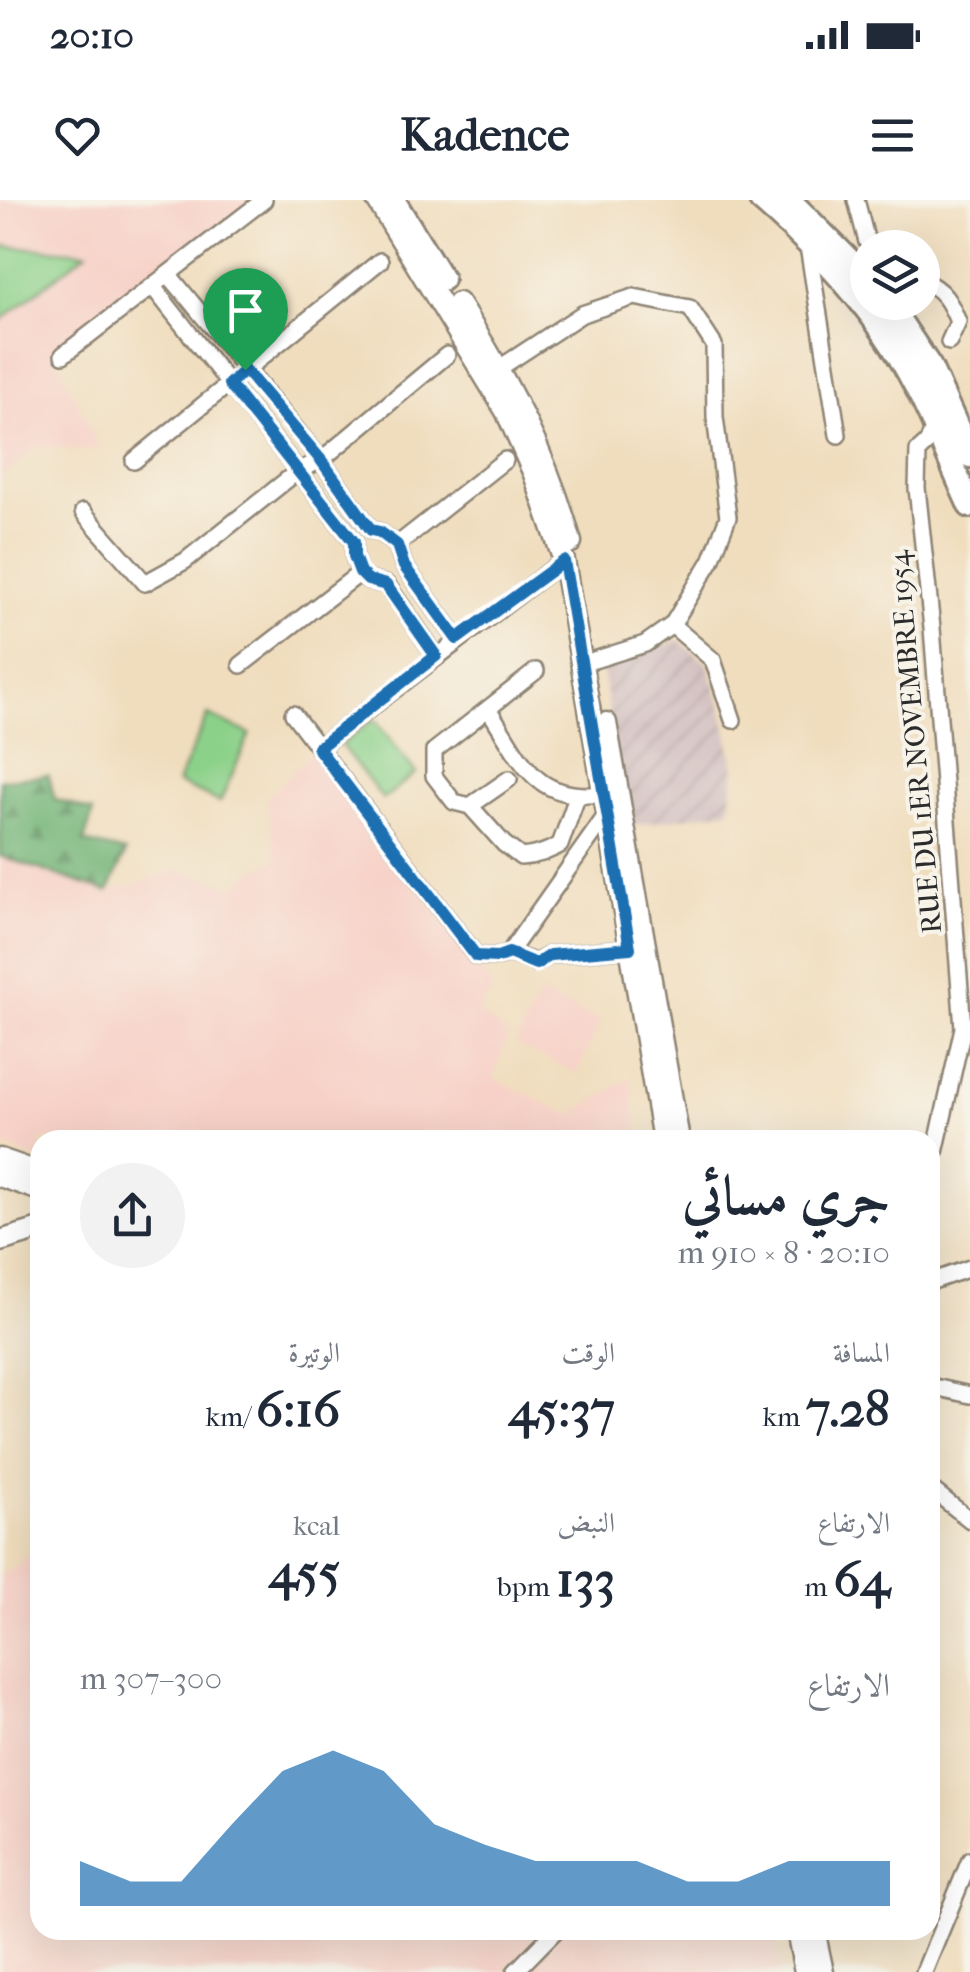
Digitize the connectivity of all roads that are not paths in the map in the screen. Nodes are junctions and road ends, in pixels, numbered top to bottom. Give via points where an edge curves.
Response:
1 (264, 200) edge
2 (380, 200) edge
3 (393, 200) edge
4 (403, 200) edge
5 (755, 200) edge
6 (856, 200) edge
7 (789, 205) edge
8 (864, 230) edge
9 (808, 243) junction
10 (406, 244) joint
11 (380, 261) dead end
12 (850, 262) edge
13 (169, 275) junction
14 (442, 278) junction
15 (153, 287) junction
16 (940, 292) edge
17 (898, 320) edge
18 (948, 342) dead end
19 (64, 355) dead end
20 (446, 355) dead end
21 (498, 369) junction
22 (245, 370) junction
23 (229, 384) junction
24 (953, 420) edge
25 (838, 435) dead end
26 (970, 456) edge
27 (321, 460) junction
28 (505, 460) dead end
29 (134, 461) dead end
30 (298, 471) junction
31 (970, 506) edge
32 (83, 512) dead end
33 (371, 530) junction
34 (354, 542) junction
35 (397, 545) junction
36 (564, 561) junction
37 (360, 572) junction
38 (672, 625) junction
39 (457, 639) junction
40 (436, 656) junction
41 (594, 660) junction
42 (240, 665) dead end
43 (536, 671) dead end
44 (489, 710) junction
45 (292, 714) dead end
46 (733, 720) dead end
47 (318, 748) junction
48 (509, 778) dead end
49 (577, 797) junction
50 (606, 804) junction
51 (470, 806) junction
52 (630, 948) junction
53 (509, 953) junction
54 (966, 981) edge
55 (661, 1130) edge
56 (677, 1130) edge
57 (940, 1130) edge
58 (0, 1158) edge
59 (30, 1169) edge
60 (0, 1176) edge
61 (30, 1186) edge
62 (30, 1232) edge
63 (0, 1241) edge
64 (970, 1268) edge
65 (940, 1278) edge
66 (940, 1388) edge
67 (970, 1395) edge
68 (940, 1496) edge
69 (970, 1520) edge
70 (970, 1860) edge
71 (940, 1933) edge
72 (546, 1940) edge
73 (799, 1940) edge
74 (816, 1940) edge
75 (937, 1940) edge
76 (515, 1972) edge
77 (805, 1972) edge
78 (824, 1972) edge
79 (924, 1972) edge

1 - 13 street
2 - 10 highway
3 - 14 highway
4 - 14 main road
5 - 7 highway
6 - 8 street
7 - 9 highway
7 - 12 highway
9 - 24 highway
9 - 25 street
10 - 36 main road via 511,422
11 - 22 street
13 - 15 street
13 - 22 street
14 - 21 main road
15 - 19 street
15 - 23 street
16 - 18 street via 958,322
17 - 24 highway via 930,367
20 - 27 street
21 - 38 street via 582,314 634,297 690,308 714,345 728,517 711,561
21 - 41 main road via 555,488
22 - 23 street
22 - 27 street
23 - 29 street
23 - 30 street
24 - 26 highway
24 - 31 highway
24 - 54 street, RUE DU 1ER NOVEMBRE 1954 via 918,451 918,488
27 - 30 street
27 - 33 street
28 - 35 street
30 - 32 street via 185,561 145,583
30 - 34 street
33 - 34 street
33 - 35 street
34 - 37 street
35 - 39 street via 404,566
36 - 39 street
36 - 50 main road
37 - 40 street via 386,585
37 - 42 street
38 - 41 street via 645,644
38 - 46 street via 713,660
39 - 40 street
40 - 47 street
41 - 56 main road
43 - 44 street
44 - 49 street via 541,784
44 - 51 street via 434,751 434,776 454,802
45 - 47 street
47 - 53 street via 476,956
48 - 51 street
49 - 50 street
49 - 51 street via 560,845 521,857
50 - 52 main road
50 - 53 street
52 - 53 street via 550,955 536,964
52 - 55 main road
54 - 57 street, RUE DU 1ER NOVEMBRE 1954 via 963,1028
58 - 59 main road
60 - 61 main road
62 - 63 main road
64 - 65 street
66 - 67 street
68 - 69 street
70 - 71 street
72 - 76 street
73 - 77 main road
74 - 78 main road
75 - 79 street

